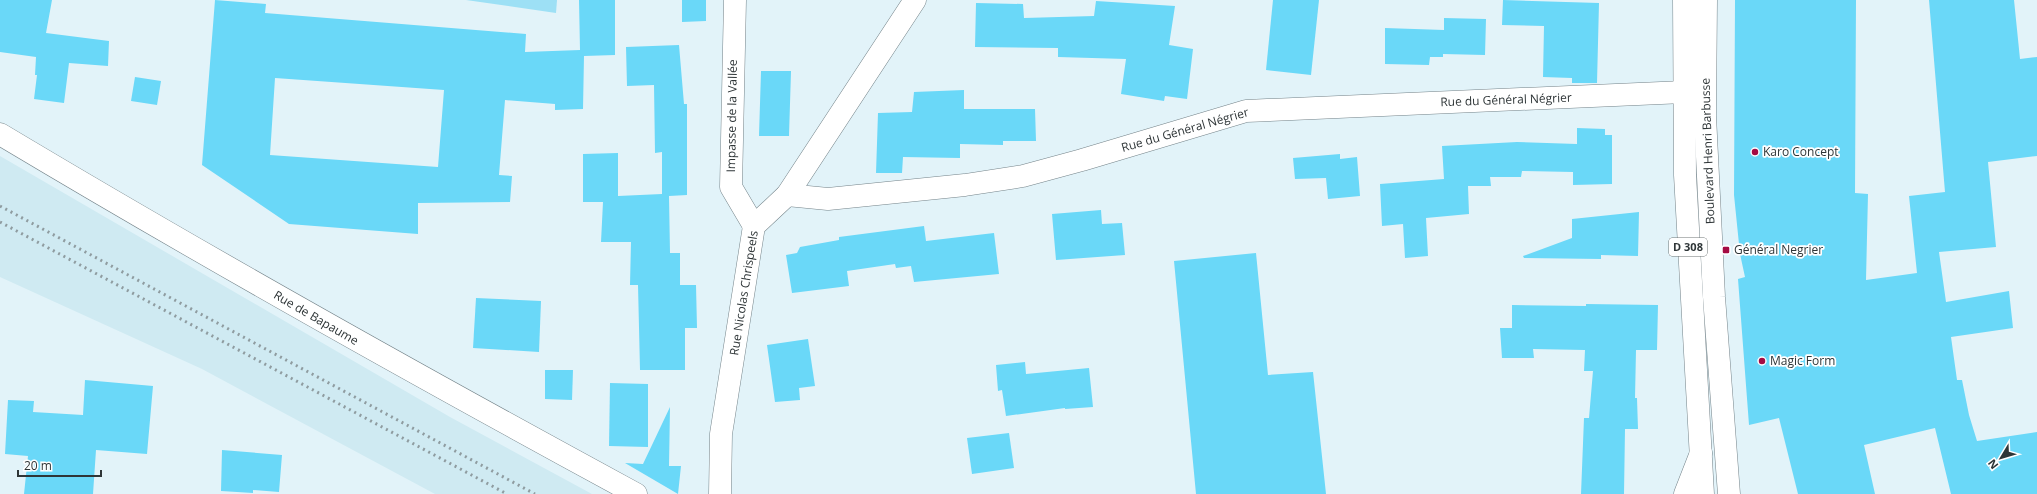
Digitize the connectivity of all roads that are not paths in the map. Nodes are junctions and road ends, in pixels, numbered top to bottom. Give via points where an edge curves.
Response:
1 (735, 0) edge
2 (916, 0) edge
3 (1684, 0) edge
4 (1706, 0) edge
5 (1684, 92) junction
6 (0, 134) edge
7 (787, 195) junction
8 (754, 226) junction
9 (1701, 453) junction
10 (636, 494) edge
11 (720, 494) edge
12 (1685, 494) edge
13 (1703, 494) edge
14 (1729, 494) edge

1 - 8 street, Impasse de la Vallée via 731,187
2 - 7 street, Rue Nicolas Chrispeels
3 - 5 street, Boulevard Henri Barbusse / D 308
4 - 14 street, Boulevard Henri Barbusse / D 308 via 1705,116 1714,298
5 - 7 street, Rue du Général Négrier via 1246,111 1023,176 965,185 828,199
5 - 9 street, Boulevard Henri Barbusse / D 308 via 1685,175
6 - 10 street, Rue de Bapaume via 391,361
7 - 8 street, Rue Nicolas Chrispeels
8 - 11 street, Rue Nicolas Chrispeels via 721,434
9 - 12 street, Boulevard Henri Barbusse
9 - 13 street, Boulevard Henri Barbusse / D 308

